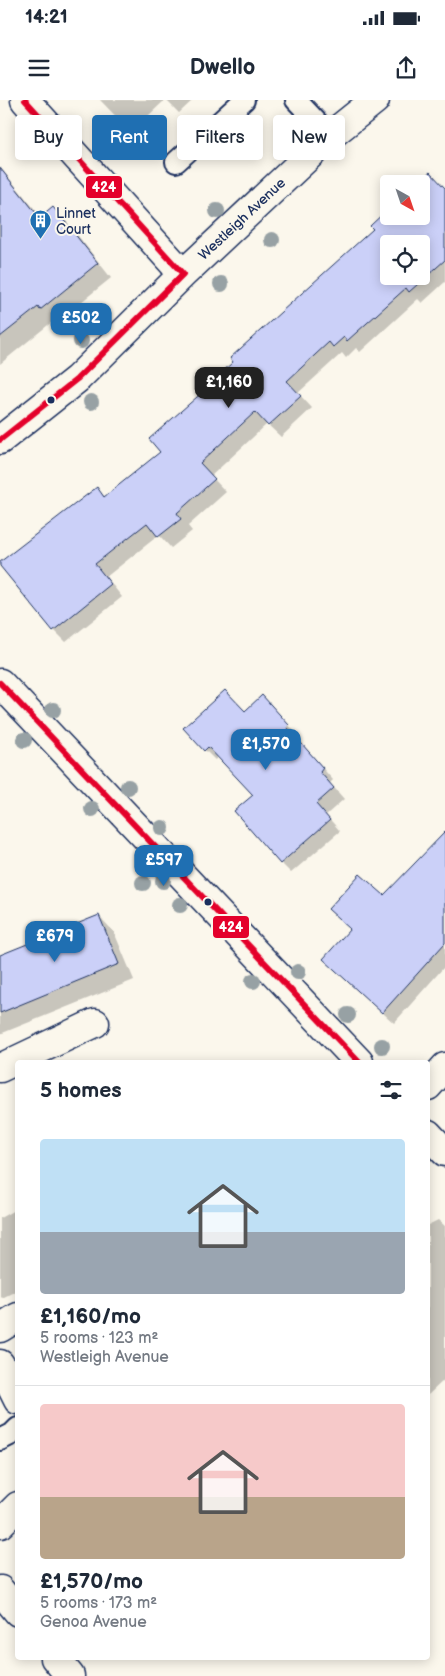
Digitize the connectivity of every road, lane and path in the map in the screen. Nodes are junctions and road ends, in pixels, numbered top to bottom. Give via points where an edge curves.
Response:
1 (25, 100) edge
2 (244, 100) edge
3 (296, 100) edge
4 (375, 100) edge
5 (310, 115) edge
6 (345, 124) edge
7 (304, 160) edge
8 (176, 162) dead end
9 (183, 274) junction
10 (0, 440) edge
11 (0, 683) edge
12 (95, 1023) dead end
13 (17, 1060) edge
14 (357, 1060) edge
15 (15, 1061) edge
16 (445, 1067) edge
17 (0, 1068) edge
18 (430, 1084) edge
19 (430, 1136) edge
20 (445, 1152) edge
21 (15, 1319) edge
22 (0, 1328) edge
23 (0, 1364) edge
24 (15, 1394) edge
25 (15, 1431) edge
26 (0, 1440) edge
27 (15, 1509) edge
28 (0, 1524) edge
29 (0, 1590) edge
30 (15, 1608) edge
31 (57, 1660) edge
32 (70, 1676) edge

1 - 9 street
2 - 8 lane
3 - 5 lane
4 - 6 street, Westleigh Avenue
7 - 9 street, Westleigh Avenue
9 - 10 street, Westleigh Avenue via 77,379
11 - 14 street
12 - 13 street
15 - 17 street
16 - 18 street
19 - 20 street
21 - 22 street
23 - 24 street
25 - 26 lane
27 - 28 street
29 - 30 street
31 - 32 street

